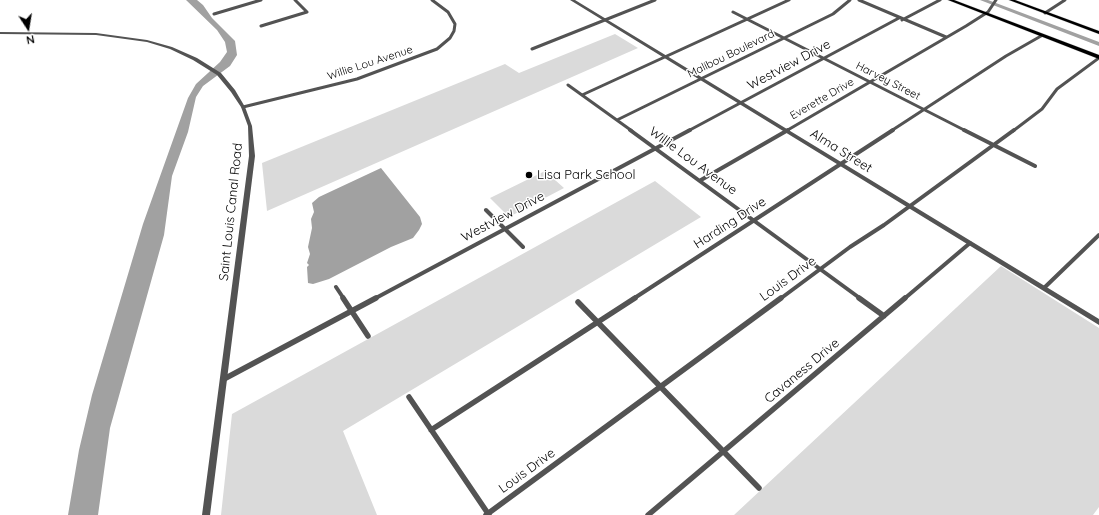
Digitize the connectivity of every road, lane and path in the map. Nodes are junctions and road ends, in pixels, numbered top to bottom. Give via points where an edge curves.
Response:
1 (261, 0) edge
2 (295, 0) edge
3 (432, 0) edge
4 (572, 0) edge
5 (655, 0) edge
6 (789, 0) edge
7 (850, 0) edge
8 (859, 0) edge
9 (940, 0) edge
10 (950, 0) edge
11 (996, 0) edge
12 (1011, 0) edge
13 (1065, 0) edge
14 (733, 12) dead end
15 (1045, 13) junction
16 (214, 14) dead end
17 (985, 14) junction
18 (748, 19) junction
19 (901, 19) junction
20 (604, 20) junction
21 (261, 26) dead end
22 (0, 33) edge
23 (1099, 33) edge
24 (1041, 36) junction
25 (946, 37) junction
26 (784, 38) junction
27 (532, 49) dead end
28 (665, 57) junction
29 (1099, 57) edge
30 (824, 58) junction
31 (701, 79) junction
32 (870, 82) junction
33 (568, 84) dead end
34 (582, 95) junction
35 (740, 103) junction
36 (243, 107) junction
37 (924, 109) junction
38 (617, 120) junction
39 (786, 130) junction
40 (994, 145) junction
41 (656, 148) junction
42 (841, 164) junction
43 (1034, 166) dead end
44 (701, 180) junction
45 (910, 206) junction
46 (486, 210) dead end
47 (754, 220) junction
48 (504, 229) junction
49 (1099, 235) edge
50 (970, 243) junction
51 (523, 247) dead end
52 (821, 268) junction
53 (336, 287) dead end
54 (1044, 288) junction
55 (578, 302) dead end
56 (351, 310) junction
57 (883, 315) junction
58 (598, 322) junction
59 (1099, 322) edge
60 (368, 336) dead end
61 (224, 379) junction
62 (660, 387) junction
63 (409, 397) dead end
64 (431, 430) junction
65 (724, 451) junction
66 (759, 488) dead end
67 (206, 515) edge
68 (488, 515) edge
69 (648, 515) edge

1 - 16 street
2 - 21 street via 307,12
3 - 36 street, Willie Lou Avenue via 448,12 455,24 450,38 436,49 350,81
4 - 20 street, Alma Street
5 - 20 street
6 - 18 street
7 - 26 street, Malibou Boulevard via 836,12
8 - 19 street
9 - 19 street, Westview Drive
10 - 17 main road
11 - 17 street, Everette Drive
12 - 15 main road
13 - 15 street
14 - 18 street, Harvey Street
15 - 23 main road
17 - 24 main road
17 - 25 street, Everette Drive
18 - 26 street, Harvey Street
18 - 28 street
19 - 25 street
19 - 30 street, Westview Drive
20 - 27 street
20 - 28 street, Alma Street
22 - 36 street, Saint Louis Canal Road via 70,32 124,37 171,48 219,74
24 - 29 main road
24 - 37 street, Harding Drive
25 - 32 street, Everette Drive
26 - 30 street, Harvey Street
26 - 31 street, Malibou Boulevard
28 - 31 street, Alma Street
28 - 34 street
29 - 40 street, Louis Drive via 1058,88 1042,109
30 - 32 street, Harvey Street
30 - 35 street, Westview Drive
31 - 35 street, Alma Street
31 - 38 street, Malibou Boulevard
32 - 37 street, Harvey Street
32 - 39 street, Everette Drive
33 - 34 street, Willie Lou Avenue
34 - 38 street, Willie Lou Avenue
35 - 39 street, Alma Street
35 - 41 street, Westview Drive
36 - 61 street, Saint Louis Canal Road via 250,126 252,156
37 - 40 street, Harvey Street
37 - 42 street, Harding Drive
38 - 41 street, Willie Lou Avenue
39 - 42 street, Alma Street
39 - 44 street, Everette Drive
40 - 43 street, Harvey Street
40 - 45 street, Louis Drive
41 - 44 street, Willie Lou Avenue
41 - 48 street, Westview Drive
42 - 45 street, Alma Street
42 - 47 street, Harding Drive
44 - 47 street, Willie Lou Avenue
45 - 50 street, Alma Street
45 - 52 street, Louis Drive
46 - 48 street
47 - 52 street, Willie Lou Avenue
47 - 58 street, Harding Drive
48 - 51 street
48 - 56 street, Westview Drive
49 - 54 street
50 - 54 street, Alma Street
50 - 57 street, Cavaness Drive
52 - 57 street, Willie Lou Avenue
52 - 62 street, Louis Drive
53 - 56 street
54 - 59 street, Alma Street
55 - 58 street
56 - 60 street
56 - 61 street, Westview Drive
57 - 65 street, Cavaness Drive
58 - 62 street
58 - 64 street, Harding Drive
61 - 67 street, Saint Louis Canal Road
62 - 65 street
62 - 68 street, Louis Drive
63 - 64 street
64 - 68 street
65 - 66 street
65 - 69 street, Cavaness Drive

